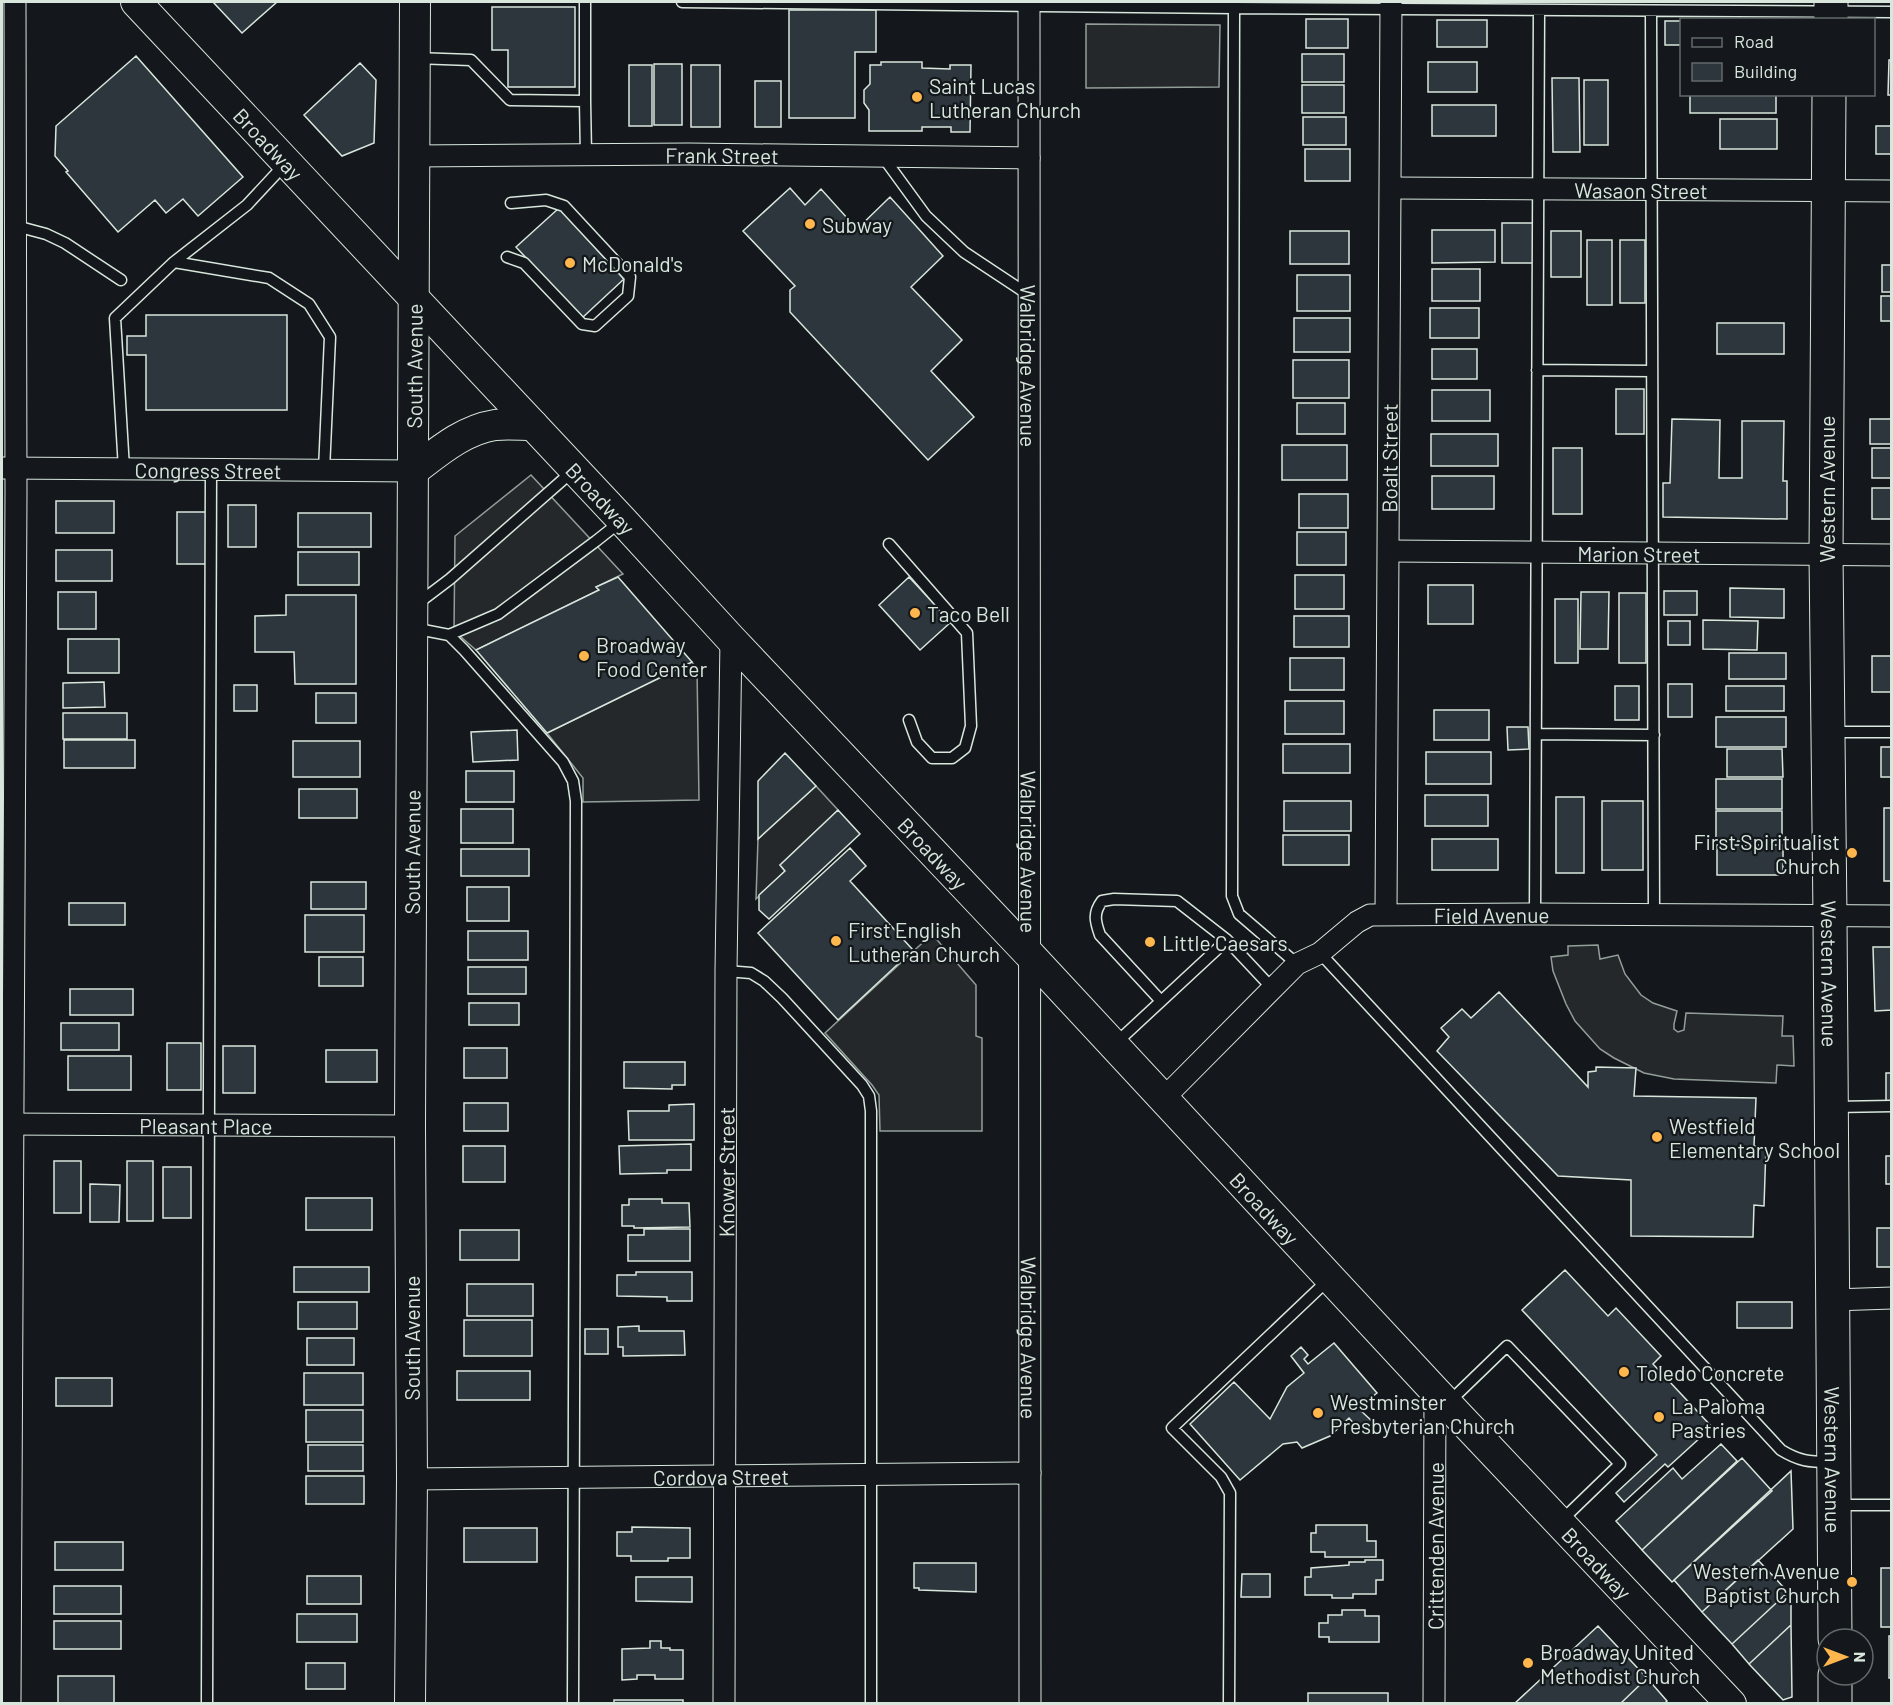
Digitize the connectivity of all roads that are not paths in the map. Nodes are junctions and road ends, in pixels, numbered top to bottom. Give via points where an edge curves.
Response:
1 (15, 2) edge
2 (136, 2) edge
3 (415, 2) edge
4 (585, 2) edge
5 (682, 2) edge
6 (1029, 3) edge
7 (1391, 5) edge
8 (1234, 8) junction
9 (1539, 10) junction
10 (1651, 11) junction
11 (1831, 11) edge
12 (1892, 12) edge
13 (415, 58) junction
14 (1829, 96) edge
15 (585, 101) junction
16 (586, 155) junction
17 (414, 156) junction
18 (883, 157) junction
19 (1029, 158) junction
20 (286, 162) junction
21 (1391, 188) junction
22 (1538, 189) junction
23 (1651, 190) junction
24 (1828, 191) junction
25 (1892, 191) edge
26 (511, 203) dead end
27 (16, 226) junction
28 (507, 257) dead end
29 (174, 262) junction
30 (121, 280) dead end
31 (1029, 295) junction
32 (414, 298) junction
33 (1537, 370) junction
34 (1652, 371) junction
35 (533, 425) junction
36 (9, 469) edge
37 (124, 469) junction
38 (211, 470) junction
39 (324, 470) junction
40 (574, 470) junction
41 (413, 471) junction
42 (622, 520) junction
43 (889, 544) dead end
44 (1389, 552) junction
45 (1537, 553) junction
46 (1653, 554) junction
47 (1826, 555) junction
48 (1892, 555) edge
49 (412, 618) junction
50 (448, 635) junction
51 (731, 639) junction
52 (909, 720) dead end
53 (1828, 732) junction
54 (1892, 732) edge
55 (1536, 734) junction
56 (1654, 735) junction
57 (1386, 914) junction
58 (1535, 914) junction
59 (1654, 915) junction
60 (1892, 916) edge
61 (1830, 917) junction
62 (1227, 940) junction
63 (1320, 953) junction
64 (1030, 955) junction
65 (1297, 964) junction
66 (726, 971) junction
67 (1272, 988) junction
68 (1161, 1001) junction
69 (1114, 1045) junction
70 (1164, 1098) junction
71 (1892, 1106) edge
72 (1831, 1107) junction
73 (7, 1124) edge
74 (208, 1125) junction
75 (410, 1126) junction
76 (1330, 1278) junction
77 (1892, 1298) edge
78 (1833, 1299) junction
79 (1442, 1397) junction
80 (1834, 1462) junction
81 (1030, 1473) junction
82 (725, 1476) junction
83 (871, 1476) junction
84 (573, 1478) junction
85 (412, 1479) junction
86 (1834, 1505) junction
87 (1892, 1505) edge
88 (1560, 1522) junction
89 (1835, 1627) edge
90 (1835, 1687) edge
91 (10, 1704) edge
92 (207, 1704) edge
93 (410, 1704) edge
94 (573, 1704) edge
95 (724, 1704) edge
96 (871, 1704) edge
97 (1030, 1704) edge
98 (1229, 1704) edge
99 (1434, 1704) edge
100 (1731, 1704) edge
101 (1835, 1704) edge

1 - 27 street
2 - 20 street, Broadway
3 - 13 street, South Avenue
4 - 15 lane
5 - 6 lane
6 - 8 lane
6 - 19 street, Walbridge Avenue
7 - 8 lane
7 - 9 lane
7 - 21 street, Boalt Street
8 - 65 lane via 1232,896 1239,914
9 - 10 lane
9 - 22 lane
10 - 11 lane
10 - 23 lane
11 - 12 lane
13 - 15 lane via 471,60 510,100
13 - 17 street, South Avenue
14 - 24 main road, Western Avenue
15 - 16 lane
16 - 17 street, Frank Street
16 - 18 street, Frank Street
17 - 32 street, South Avenue
18 - 19 street, Frank Street
18 - 31 lane via 926,216 956,245
19 - 31 street, Walbridge Avenue
20 - 29 lane via 247,205
20 - 32 street, Broadway
21 - 22 street, Wasaon Street
21 - 44 street, Boalt Street
22 - 23 street, Wasaon Street
22 - 33 lane
23 - 24 street, Wasaon Street
23 - 34 lane
24 - 25 street, Wasaon Street
24 - 47 main road, Western Avenue
26 - 28 lane via 546,200 564,206 630,277 628,296 595,326 582,324 524,263
27 - 30 lane via 65,243
27 - 36 street
29 - 37 lane via 115,318
29 - 39 lane via 269,278 309,304 330,337
31 - 64 street, Walbridge Avenue
32 - 35 street, Broadway
32 - 41 street, South Avenue
33 - 34 lane
33 - 45 lane
34 - 46 lane
35 - 40 street, Broadway
35 - 41 street via 496,425 476,430 448,444
36 - 37 street, Congress Street
36 - 73 street
37 - 38 street, Congress Street
38 - 39 street, Congress Street
38 - 74 lane
39 - 41 street, Congress Street
40 - 42 street, Broadway
40 - 49 lane via 450,579
41 - 49 street, South Avenue
42 - 50 lane via 498,614
42 - 51 street, Broadway
43 - 52 lane via 967,633 970,726 965,748 952,758 932,758 917,742
44 - 45 street, Marion Street
44 - 57 street, Boalt Street
45 - 46 street, Marion Street
45 - 55 lane
46 - 47 street, Marion Street
46 - 56 lane
47 - 48 street, Marion Street
47 - 53 main road, Western Avenue
49 - 50 lane
49 - 75 street, South Avenue
50 - 84 lane via 563,762 573,781
51 - 64 street, Broadway
51 - 66 street, Knower Street
53 - 54 lane
53 - 61 main road, Western Avenue
55 - 56 lane
55 - 58 lane
56 - 59 lane
57 - 58 street, Field Avenue
57 - 63 street, Field Avenue via 1370,915 1357,922
58 - 59 street, Field Avenue
59 - 61 street, Field Avenue
60 - 61 street, Field Avenue
61 - 72 main road, Western Avenue
62 - 67 lane
62 - 68 lane
62 - 68 lane via 1177,901 1102,901 1095,921 1100,935
63 - 65 street, Field Avenue
63 - 80 lane via 1781,1450 1796,1459
64 - 69 street, Broadway
64 - 81 street, Walbridge Avenue
65 - 67 street, Field Avenue
66 - 82 street, Knower Street
66 - 83 lane via 751,973 764,981 869,1096
67 - 70 street, Field Avenue
68 - 69 lane
69 - 70 street, Broadway
70 - 76 street, Broadway
71 - 72 lane
72 - 78 main road, Western Avenue
73 - 74 street, Pleasant Place
73 - 91 street
74 - 75 street, Pleasant Place
74 - 92 lane
75 - 85 street, South Avenue
76 - 79 street, Broadway
76 - 98 lane via 1172,1428 1221,1477 1230,1493
77 - 78 street
78 - 80 main road, Western Avenue
79 - 88 street, Broadway
79 - 88 lane via 1507,1346 1620,1464
79 - 99 street, Crittenden Avenue
80 - 86 main road, Western Avenue
81 - 83 street, Cordova Street
81 - 97 street, Walbridge Avenue
82 - 83 street, Cordova Street
82 - 84 street, Cordova Street
82 - 95 street, Knower Street
83 - 96 lane
84 - 85 street, Cordova Street
84 - 94 lane
85 - 93 street, South Avenue
86 - 87 lane
86 - 89 main road, Western Avenue
88 - 100 street, Broadway
90 - 101 main road

